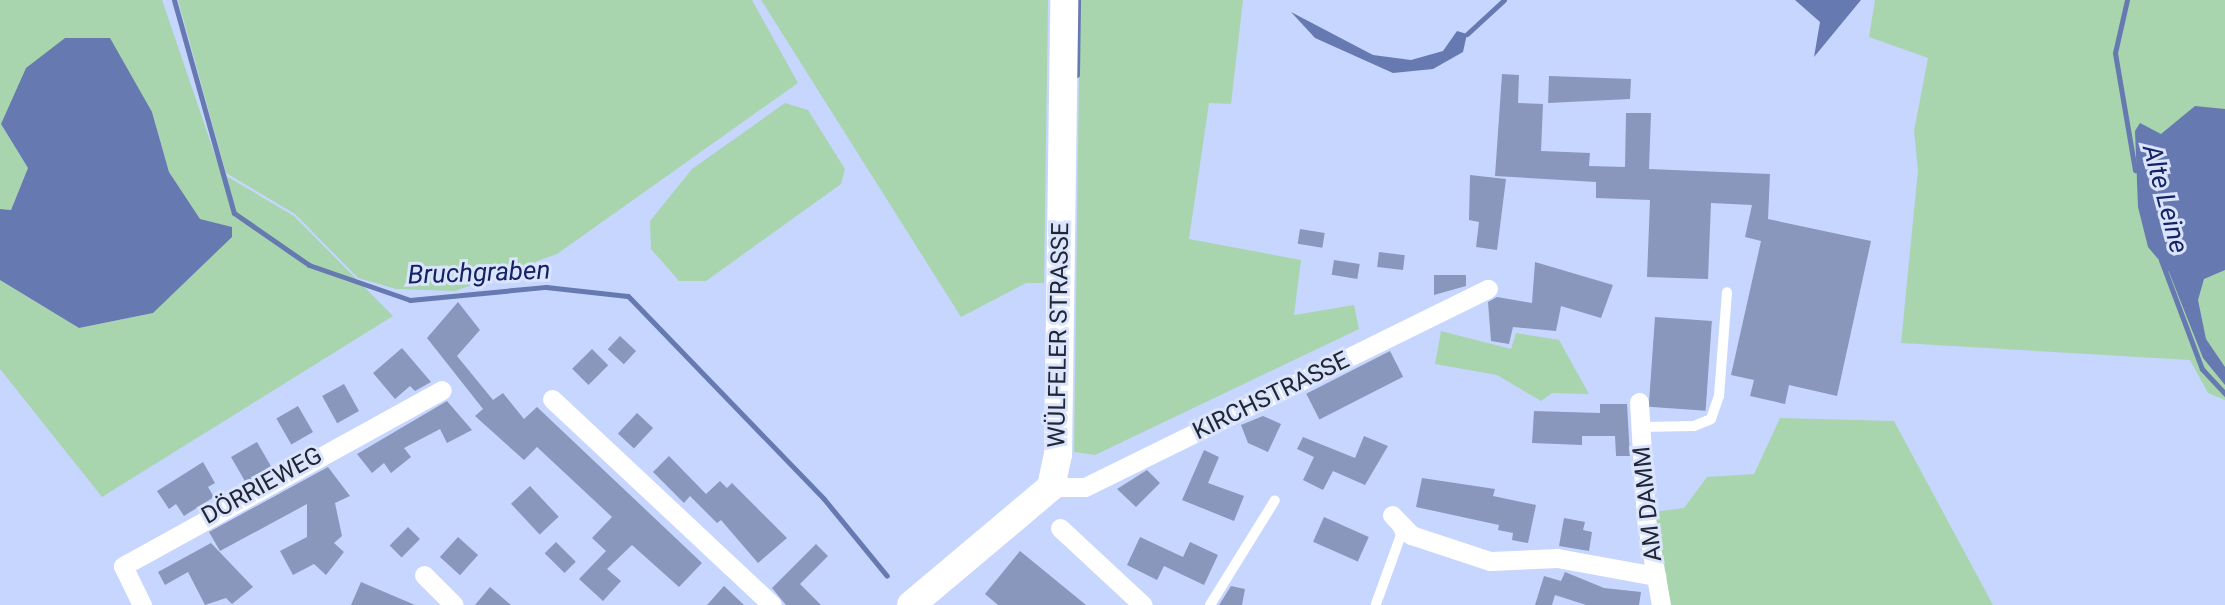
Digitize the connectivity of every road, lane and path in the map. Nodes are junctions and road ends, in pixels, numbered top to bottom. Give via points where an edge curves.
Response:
1 (1064, 0) edge
2 (1488, 289) dead end
3 (1727, 292) dead end
4 (442, 390) dead end
5 (552, 400) dead end
6 (1639, 402) dead end
7 (1640, 427) junction
8 (1051, 486) junction
9 (1275, 500) dead end
10 (1392, 515) joint
11 (1060, 528) dead end
12 (424, 575) dead end
13 (1656, 576) junction
14 (1377, 604) edge
15 (142, 605) edge
16 (454, 605) edge
17 (772, 605) edge
18 (911, 605) edge
19 (1143, 605) edge
20 (1209, 605) edge
21 (1661, 605) edge

1 - 8 main road, WÜLFELER STRASSE via 1058,455
2 - 8 street, KIRCHSTRASSE via 1084,487
3 - 7 lane via 1719,396 1711,419 1694,426
4 - 15 street, DÖRRIEWEG via 122,566
5 - 17 street
6 - 7 street, AM DAMM
7 - 13 street, AM DAMM
8 - 18 main road
9 - 20 lane
10 - 13 street via 1411,535 1490,561 1557,558
10 - 14 lane via 1401,535
11 - 19 street
12 - 16 street
13 - 21 street, AM DAMM

